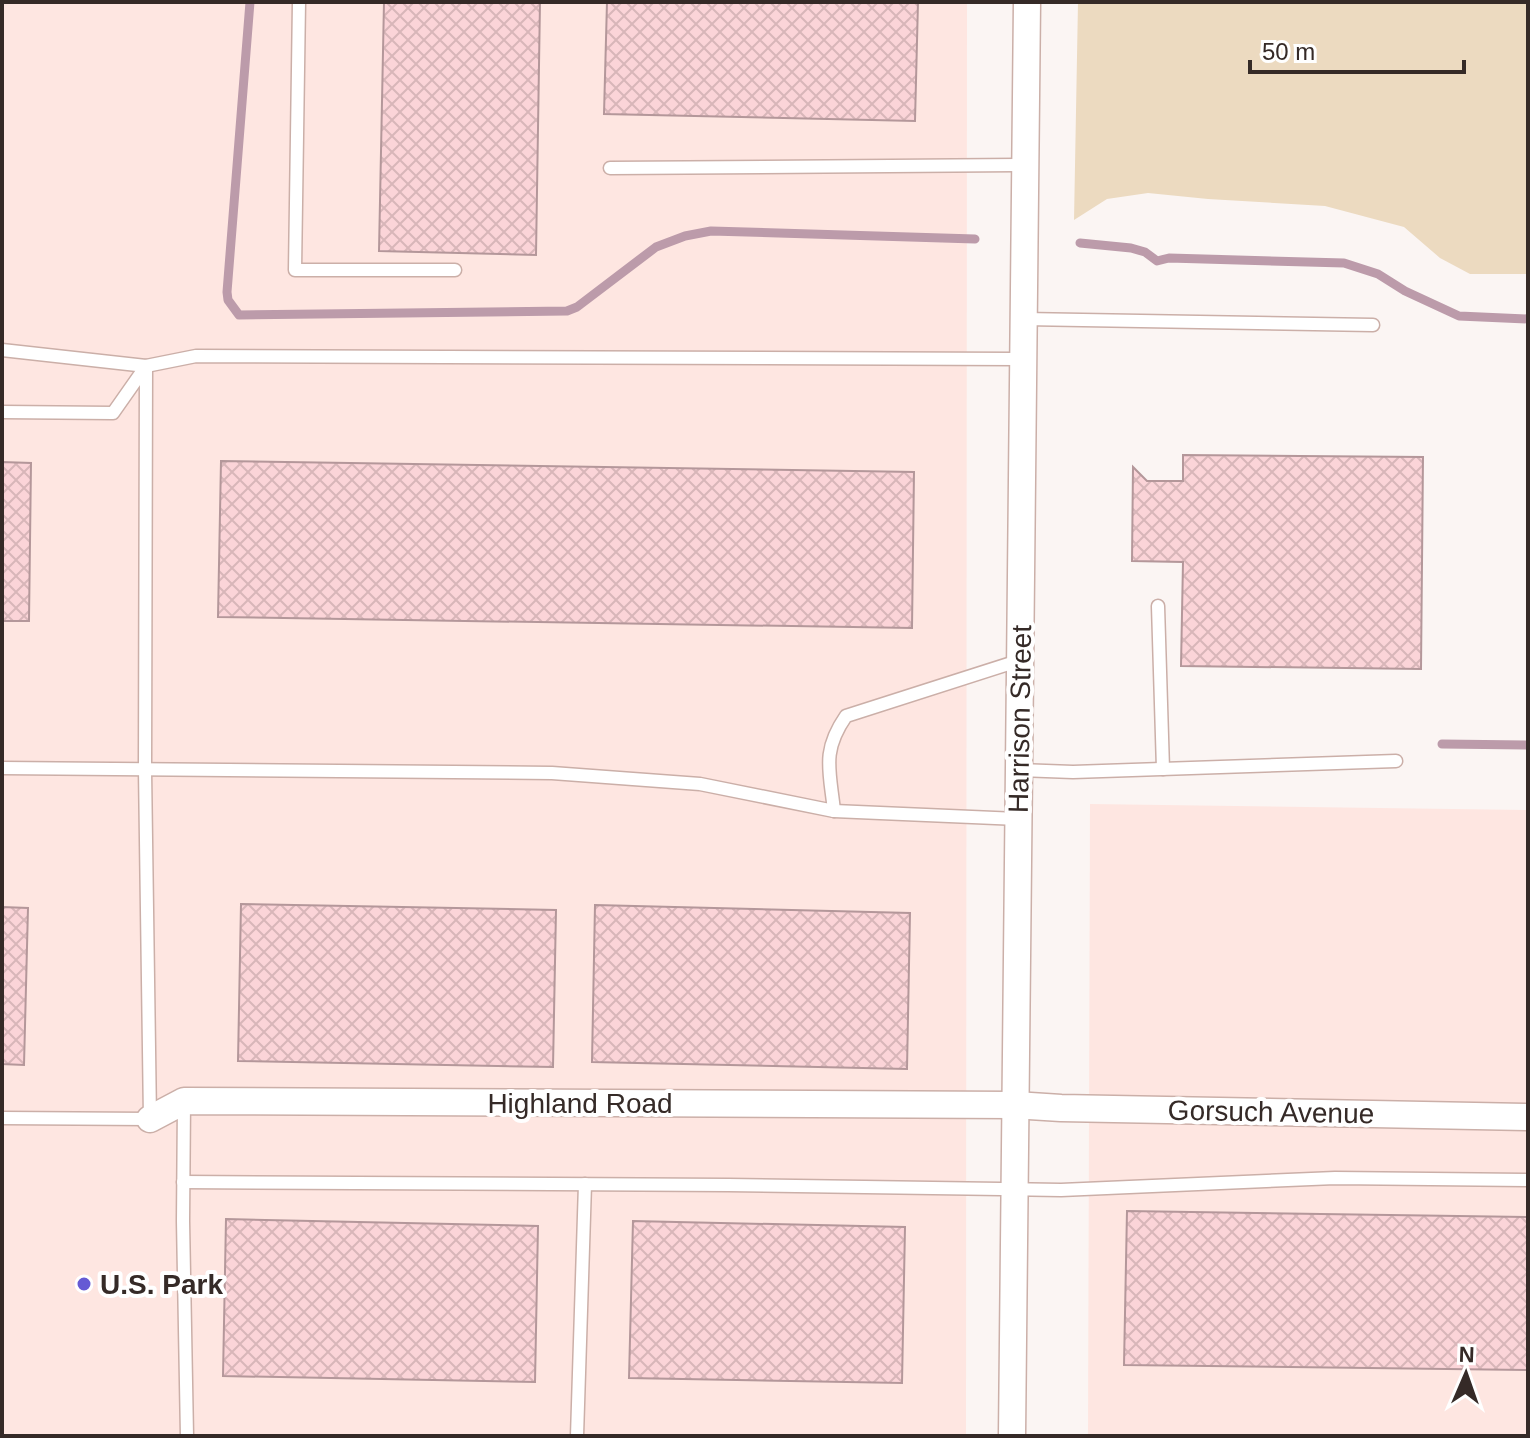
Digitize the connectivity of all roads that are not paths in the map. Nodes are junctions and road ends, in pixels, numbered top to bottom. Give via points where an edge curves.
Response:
1 (299, 2) edge
2 (1027, 2) edge
3 (1025, 165) junction
4 (610, 168) dead end
5 (455, 270) dead end
6 (1024, 319) junction
7 (1373, 325) dead end
8 (2, 350) edge
9 (1024, 359) junction
10 (146, 366) junction
11 (2, 412) edge
12 (1158, 606) dead end
13 (1021, 660) junction
14 (1396, 761) dead end
15 (2, 768) edge
16 (1163, 769) junction
17 (145, 770) junction
18 (1019, 770) junction
19 (834, 811) junction
20 (1019, 819) junction
21 (184, 1101) junction
22 (1014, 1105) junction
23 (1528, 1117) edge
24 (2, 1118) edge
25 (150, 1119) junction
26 (1528, 1180) edge
27 (183, 1182) junction
28 (585, 1184) junction
29 (1014, 1190) junction
30 (187, 1436) edge
31 (577, 1436) edge
32 (1012, 1436) edge

1 - 5 lane via 295,270
2 - 3 street, Harrison Street
3 - 4 lane
3 - 6 street, Harrison Street
6 - 7 lane
6 - 9 street, Harrison Street
8 - 10 lane
9 - 10 lane via 196,356
9 - 13 street, Harrison Street
10 - 11 lane via 113,413
10 - 17 lane
12 - 16 lane
13 - 18 street, Harrison Street
13 - 19 lane via 846,716 832,735 828,756
14 - 16 lane
15 - 17 lane
16 - 18 lane
17 - 19 lane via 552,773 700,784
17 - 25 lane
18 - 20 street, Harrison Street
19 - 20 lane
20 - 22 street, Harrison Street
21 - 22 street, Highland Road
21 - 25 street, Highland Road
21 - 27 lane
22 - 23 street, Gorsuch Avenue
22 - 29 street, Harrison Street
24 - 25 lane
26 - 29 lane via 1335,1178
27 - 28 lane
27 - 30 lane
28 - 29 lane
28 - 31 lane
29 - 32 street, Harrison Street

